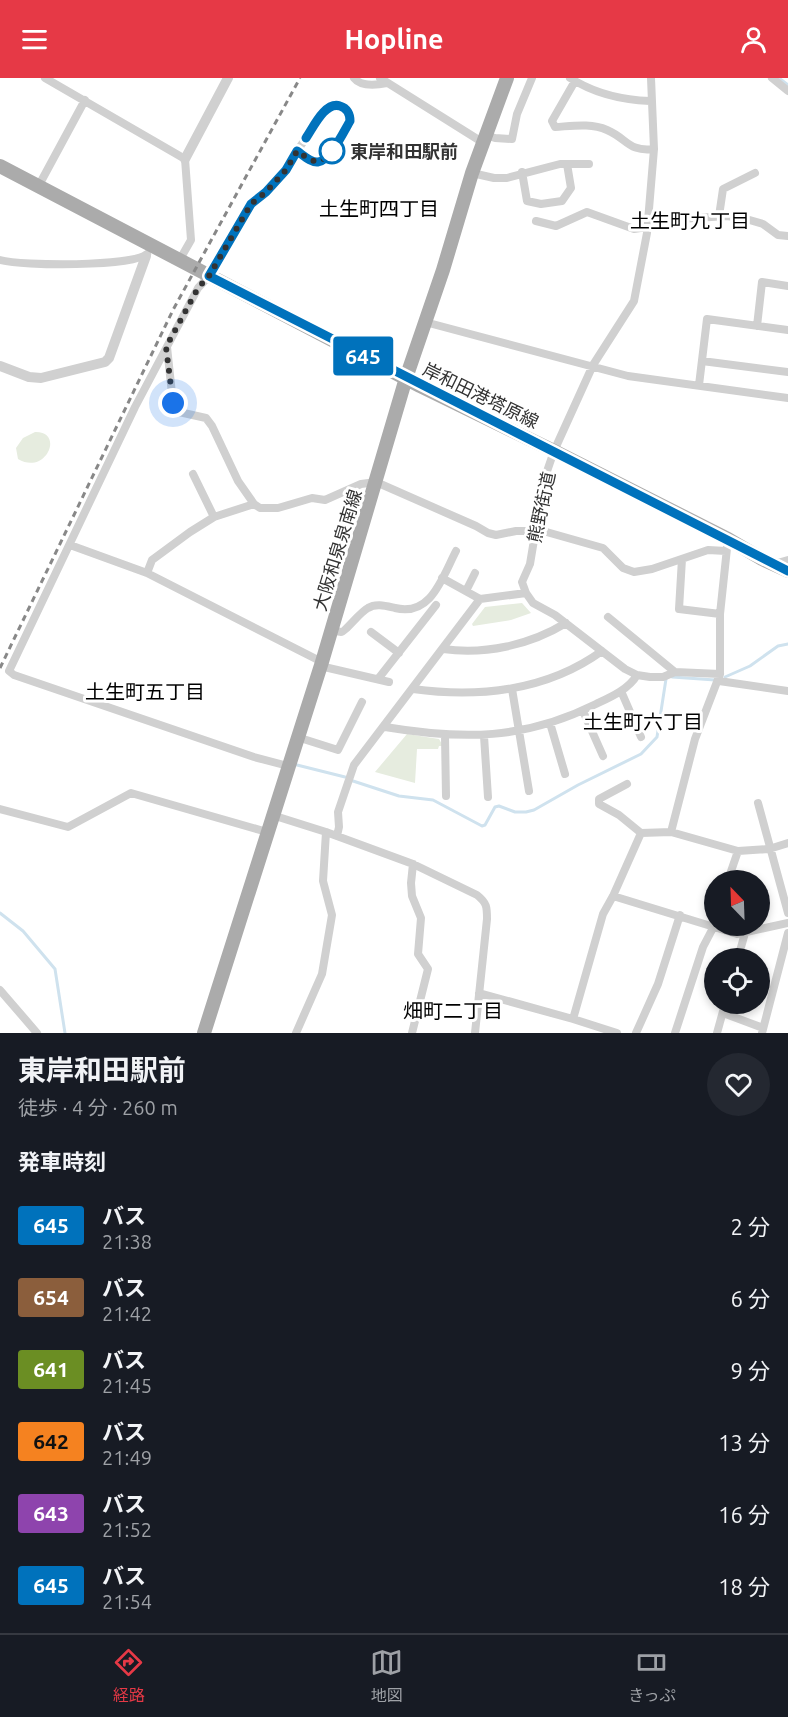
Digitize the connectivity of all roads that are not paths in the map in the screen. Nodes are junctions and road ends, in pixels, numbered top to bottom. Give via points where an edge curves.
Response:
1 (45, 78) edge
2 (228, 78) edge
3 (354, 78) edge
4 (507, 78) edge
5 (532, 78) edge
6 (651, 78) edge
7 (772, 78) edge
8 (384, 80) edge
9 (572, 80) edge
10 (788, 91) edge
11 (85, 100) junction
12 (650, 101) junction
13 (484, 138) junction
14 (654, 149) junction
15 (297, 151) junction
16 (185, 159) junction
17 (567, 164) junction
18 (589, 164) dead end
19 (0, 166) edge
20 (472, 172) junction
21 (522, 172) junction
22 (756, 173) dead end
23 (38, 187) junction
24 (719, 216) junction
25 (536, 221) dead end
26 (647, 227) junction
27 (788, 236) edge
28 (149, 252) junction
29 (0, 260) edge
30 (179, 261) junction
31 (209, 276) junction
32 (788, 286) edge
33 (425, 322) junction
34 (757, 326) junction
35 (788, 330) edge
36 (166, 347) junction
37 (702, 361) junction
38 (593, 365) junction
39 (0, 366) edge
40 (788, 372) edge
41 (406, 378) junction
42 (699, 386) junction
43 (788, 398) edge
44 (554, 451) junction
45 (193, 474) dead end
46 (376, 482) junction
47 (254, 504) junction
48 (214, 517) junction
49 (534, 531) junction
50 (727, 545) junction
51 (70, 546) junction
52 (456, 551) dead end
53 (682, 559) junction
54 (788, 560) edge
55 (774, 564) junction
56 (788, 571) edge
57 (147, 573) junction
58 (475, 573) dead end
59 (442, 578) junction
60 (466, 591) junction
61 (526, 593) junction
62 (480, 599) junction
63 (436, 605) dead end
64 (720, 614) junction
65 (608, 617) dead end
66 (566, 623) junction
67 (332, 629) junction
68 (371, 632) dead end
69 (443, 649) junction
70 (602, 651) junction
71 (399, 653) junction
72 (321, 664) junction
73 (675, 672) junction
74 (638, 675) junction
75 (720, 678) junction
76 (378, 679) junction
77 (388, 682) dead end
78 (512, 689) junction
79 (413, 690) junction
80 (621, 691) junction
81 (788, 691) edge
82 (362, 702) dead end
83 (583, 711) junction
84 (550, 723) junction
85 (385, 727) junction
86 (519, 730) junction
87 (445, 736) junction
88 (484, 736) junction
89 (297, 737) junction
90 (641, 737) dead end
91 (603, 756) dead end
92 (288, 766) junction
93 (565, 774) dead end
94 (627, 784) dead end
95 (529, 791) dead end
96 (446, 796) dead end
97 (488, 797) dead end
98 (758, 803) dead end
99 (0, 809) edge
100 (272, 815) junction
101 (267, 832) junction
102 (326, 832) junction
103 (671, 832) junction
104 (641, 833) junction
105 (337, 836) junction
106 (788, 843) edge
107 (769, 849) junction
108 (738, 851) junction
109 (413, 864) junction
110 (731, 870) edge
111 (784, 883) edge
112 (613, 897) junction
113 (788, 912) edge
114 (680, 915) junction
115 (704, 923) edge
116 (788, 923) edge
117 (770, 927) edge
118 (788, 933) edge
119 (709, 936) edge
120 (0, 990) edge
121 (479, 993) junction
122 (722, 1014) edge
123 (735, 1014) edge
124 (573, 1019) junction
125 (763, 1030) edge
126 (38, 1033) edge
127 (204, 1033) edge
128 (296, 1033) edge
129 (412, 1033) edge
130 (475, 1033) edge
131 (617, 1033) edge
132 (636, 1033) edge
133 (675, 1033) edge
134 (717, 1033) edge

1 - 11 street
2 - 16 street
3 - 8 street via 363,84
4 - 13 main road, 大阪和泉泉南線
5 - 13 street via 517,114 512,139
6 - 12 street, 熊野街道
7 - 10 street
8 - 13 street
9 - 12 street via 623,100
9 - 14 street via 552,121 555,128 595,126 619,136 633,148
11 - 16 street
11 - 23 street
12 - 14 street, 熊野街道
13 - 20 main road, 大阪和泉泉南線
14 - 26 street, 熊野街道
15 - 15 street via 325,111 335,105 346,109 350,121 326,159 311,161
15 - 31 street via 286,170 251,204
16 - 30 street via 191,240
17 - 18 street
17 - 21 street
17 - 21 street via 571,188 562,201 527,201
19 - 23 main road, 岸和田港塔原線
20 - 21 street via 494,178
20 - 33 main road, 大阪和泉泉南線
22 - 24 street via 723,189
23 - 28 main road, 岸和田港塔原線
24 - 26 street via 663,220
24 - 27 street via 746,219
25 - 26 street via 556,226 587,212 634,229
26 - 38 street, 熊野街道 via 634,301
28 - 29 street via 129,261 25,264
28 - 30 main road, 岸和田港塔原線
28 - 39 street via 105,362 41,378
30 - 31 main road, 岸和田港塔原線
31 - 36 street via 198,288
31 - 41 main road, 岸和田港塔原線
32 - 34 street via 762,282
33 - 38 street
33 - 41 main road, 大阪和泉泉南線
34 - 35 street
34 - 37 street via 707,319
36 - 47 street via 173,403 179,412 206,418
36 - 51 street
37 - 40 street
37 - 42 street
38 - 42 street via 628,376
38 - 44 street, 熊野街道
41 - 44 main road, 岸和田港塔原線
41 - 46 main road, 大阪和泉泉南線
42 - 43 street
44 - 49 street, 熊野街道
44 - 50 main road, 岸和田港塔原線
45 - 48 street
46 - 47 street via 361,484 325,500 312,498 278,508
46 - 49 street via 488,533
46 - 67 main road, 大阪和泉泉南線
47 - 48 street
48 - 57 street via 153,560
49 - 53 street via 603,548 623,568 634,572
49 - 61 street, 熊野街道 via 530,564 522,582
50 - 53 street
50 - 55 main road, 岸和田港塔原線
50 - 64 street
51 - 57 street
51 - 92 street via 9,671
52 - 59 street
53 - 64 street via 679,609
54 - 55 street
55 - 56 main road, 岸和田港塔原線
57 - 72 street
58 - 60 street
59 - 60 street
59 - 67 street via 422,606 404,611 370,606 345,631
60 - 62 street
61 - 62 street
61 - 66 street via 533,603
62 - 69 street
63 - 71 street
64 - 75 street
65 - 73 street
66 - 69 street via 510,645 476,651
66 - 70 street
67 - 72 main road, 大阪和泉泉南線
68 - 71 street
69 - 79 street
70 - 74 street
70 - 78 street via 565,672
71 - 76 street
72 - 76 street
72 - 89 main road, 大阪和泉泉南線
73 - 74 street via 663,677
73 - 75 street
74 - 80 street
75 - 81 street
75 - 103 street via 695,740
76 - 77 street
78 - 79 street via 462,694
78 - 86 street
79 - 85 street
80 - 83 street
80 - 90 street
82 - 89 street via 338,750
83 - 84 street
83 - 91 street
84 - 86 street
84 - 93 street
85 - 87 street
85 - 105 street via 354,765 338,812
86 - 88 street
86 - 95 street
87 - 88 street
87 - 96 street
88 - 97 street
89 - 92 main road, 大阪和泉泉南線
92 - 100 main road, 大阪和泉泉南線
94 - 104 street via 599,799 599,804
98 - 107 street
99 - 101 street via 68,827 131,793
100 - 101 main road, 大阪和泉泉南線
100 - 102 street
101 - 127 main road, 大阪和泉泉南線
102 - 105 street
102 - 128 street via 323,881 332,915 322,974
103 - 104 street
103 - 108 street
104 - 112 street
105 - 109 street
106 - 107 street
107 - 108 street
107 - 111 street
108 - 110 street
109 - 121 street via 485,902 487,919
109 - 129 street via 412,896 421,918 418,954 428,969
111 - 113 street
112 - 114 street
112 - 124 street via 603,914
114 - 115 street
114 - 132 street via 658,984
116 - 117 street
118 - 125 street
119 - 133 street
120 - 126 street
121 - 124 street
121 - 130 street
122 - 134 street
123 - 125 street
124 - 131 street

